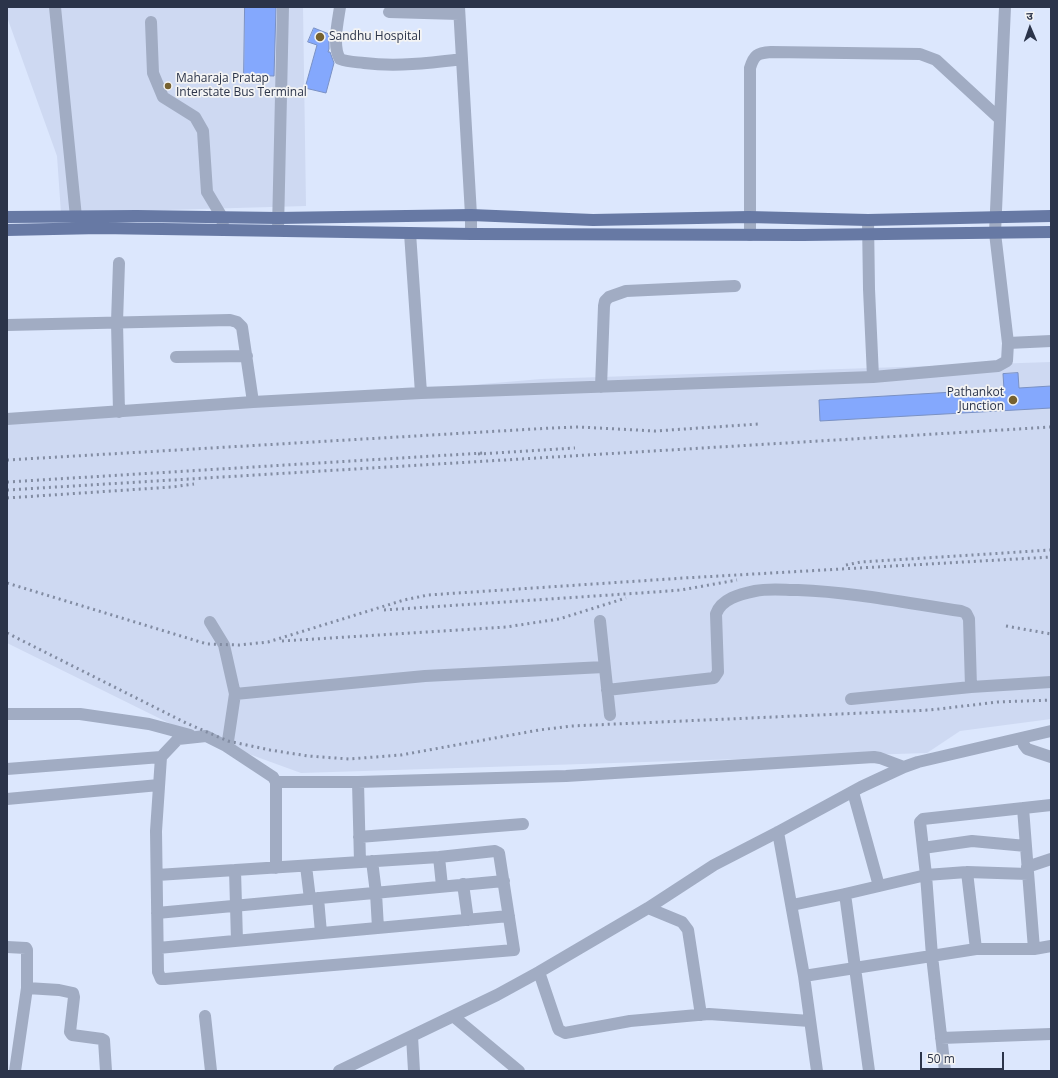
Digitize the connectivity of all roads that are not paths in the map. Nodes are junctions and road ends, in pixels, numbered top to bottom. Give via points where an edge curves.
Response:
1 (55, 7) edge
2 (283, 7) edge
3 (340, 7) edge
4 (1005, 7) edge
5 (459, 11) edge
6 (389, 12) dead end
7 (151, 22) dead end
8 (462, 59) junction
9 (1000, 120) junction
10 (471, 216) junction
11 (996, 216) junction
12 (1051, 216) edge
13 (7, 217) edge
14 (222, 217) junction
15 (749, 217) junction
16 (278, 218) junction
17 (868, 220) junction
18 (77, 223) junction
19 (7, 230) edge
20 (224, 231) junction
21 (278, 232) junction
22 (1051, 232) edge
23 (410, 233) junction
24 (471, 234) junction
25 (868, 234) junction
26 (995, 234) junction
27 (750, 235) junction
28 (119, 263) dead end
29 (735, 286) dead end
30 (117, 322) junction
31 (7, 325) edge
32 (1051, 340) edge
33 (1008, 344) junction
34 (247, 356) junction
35 (176, 357) dead end
36 (873, 377) junction
37 (601, 387) junction
38 (421, 393) junction
39 (253, 402) junction
40 (119, 412) junction
41 (7, 419) edge
42 (600, 621) dead end
43 (210, 622) dead end
44 (604, 667) junction
45 (1051, 682) edge
46 (971, 687) junction
47 (607, 690) junction
48 (235, 694) junction
49 (851, 699) dead end
50 (7, 714) edge
51 (610, 715) dead end
52 (1051, 731) edge
53 (196, 737) junction
54 (1022, 738) junction
55 (226, 746) junction
56 (161, 757) junction
57 (1051, 757) edge
58 (904, 767) junction
59 (7, 769) edge
60 (276, 782) junction
61 (358, 782) junction
62 (159, 785) junction
63 (853, 792) junction
64 (7, 799) edge
65 (1051, 805) edge
66 (1023, 808) junction
67 (523, 824) dead end
68 (778, 832) junction
69 (359, 837) junction
70 (1026, 846) junction
71 (923, 848) junction
72 (439, 857) junction
73 (1051, 859) edge
74 (360, 862) junction
75 (372, 862) junction
76 (306, 866) junction
77 (276, 868) junction
78 (235, 870) junction
79 (1028, 870) junction
80 (968, 872) junction
81 (157, 875) junction
82 (926, 875) junction
83 (504, 881) junction
84 (463, 884) junction
85 (442, 886) junction
86 (879, 886) junction
87 (376, 892) junction
88 (845, 894) junction
89 (314, 898) junction
90 (792, 905) junction
91 (236, 906) junction
92 (648, 908) junction
93 (157, 913) junction
94 (509, 916) junction
95 (468, 920) junction
96 (378, 928) junction
97 (321, 934) junction
98 (236, 941) junction
99 (1051, 946) edge
100 (7, 947) edge
101 (158, 948) junction
102 (976, 949) junction
103 (1034, 949) junction
104 (932, 956) junction
105 (856, 968) junction
106 (539, 972) junction
107 (804, 976) junction
108 (27, 988) junction
109 (701, 1015) junction
110 (205, 1016) dead end
111 (454, 1016) junction
112 (810, 1020) junction
113 (1051, 1034) edge
114 (412, 1036) junction
115 (941, 1038) junction
116 (15, 1071) edge
117 (106, 1071) edge
118 (211, 1071) edge
119 (339, 1071) edge
120 (414, 1071) edge
121 (519, 1071) edge
122 (817, 1071) edge
123 (869, 1071) edge
124 (945, 1071) edge

1 - 18 street
2 - 16 street
3 - 8 street via 336,45 340,59 396,65
4 - 9 street
5 - 6 street
5 - 8 street
7 - 14 street via 153,73 163,97 195,117 202,131 207,192
8 - 10 street
9 - 11 street
9 - 15 street via 936,60 920,54 763,52 753,59 750,68
10 - 15 main road via 593,220
10 - 16 main road
10 - 24 street
11 - 12 main road
11 - 17 main road
11 - 26 street
13 - 18 main road
14 - 16 main road
14 - 18 main road via 137,216
14 - 20 street
15 - 17 main road
15 - 27 street
16 - 21 street
17 - 25 street
18 - 19 main road
18 - 20 main road
20 - 21 main road
21 - 23 main road
22 - 26 main road
23 - 24 main road
23 - 38 street
24 - 27 main road
25 - 26 main road
25 - 27 main road
25 - 36 street
26 - 33 street
28 - 30 street
29 - 37 street via 626,291 605,300
30 - 31 street
30 - 34 street via 230,320 242,327
30 - 40 street
32 - 33 street
33 - 36 street via 1007,361 998,366
34 - 35 street
34 - 39 street
36 - 37 street
37 - 38 street
38 - 39 street
39 - 40 street
40 - 41 street
42 - 44 street
43 - 48 street via 224,645
44 - 47 street
44 - 48 street via 425,676
45 - 46 street
46 - 47 street via 970,619 966,613 828,591 771,590 737,596 722,602 717,608 718,672 714,678
46 - 49 street
47 - 51 street
48 - 55 street
50 - 53 street via 80,714 149,724
52 - 54 street
53 - 55 street via 206,736
53 - 56 street via 178,739
54 - 57 street via 1027,749
54 - 58 street
55 - 60 street
56 - 59 street
56 - 62 street
58 - 61 street via 874,757 566,776
58 - 63 street
60 - 61 street
60 - 77 street
61 - 69 street
62 - 64 street
62 - 81 street
63 - 68 street
63 - 86 street
65 - 66 street
66 - 70 street
66 - 71 street via 923,819 920,824
67 - 69 street
68 - 90 street
68 - 92 street via 714,865
69 - 74 street
70 - 71 street via 972,841
70 - 79 street
71 - 82 street
72 - 75 street
72 - 83 street via 498,852
72 - 85 street
73 - 79 street
74 - 75 street
74 - 76 street
75 - 87 street
76 - 77 street
76 - 89 street
77 - 78 street
78 - 81 street
78 - 91 street
79 - 80 street
79 - 103 street
80 - 82 street
80 - 102 street
81 - 93 street
82 - 86 street
82 - 104 street
83 - 84 street
83 - 94 street
84 - 85 street
84 - 95 street
85 - 87 street
86 - 88 street
87 - 89 street
87 - 96 street
88 - 90 street
88 - 105 street
89 - 91 street
89 - 97 street
90 - 107 street
91 - 93 street
91 - 98 street
92 - 106 street
92 - 109 street via 682,922 688,930
93 - 101 street
94 - 95 street
94 - 101 street via 514,950 165,980 159,977
95 - 96 street
96 - 97 street
97 - 98 street
98 - 101 street
99 - 103 street
100 - 108 street via 27,950
102 - 103 street
102 - 104 street
104 - 105 street
104 - 115 street
105 - 107 street
105 - 123 street
106 - 109 street via 558,1028 565,1033 630,1021
106 - 111 street
107 - 112 street
108 - 116 street
108 - 117 street via 73,993 70,1032 104,1040
109 - 112 street
110 - 118 street
111 - 114 street
111 - 121 street
112 - 122 street
113 - 115 street
114 - 119 street
114 - 120 street
115 - 124 street

